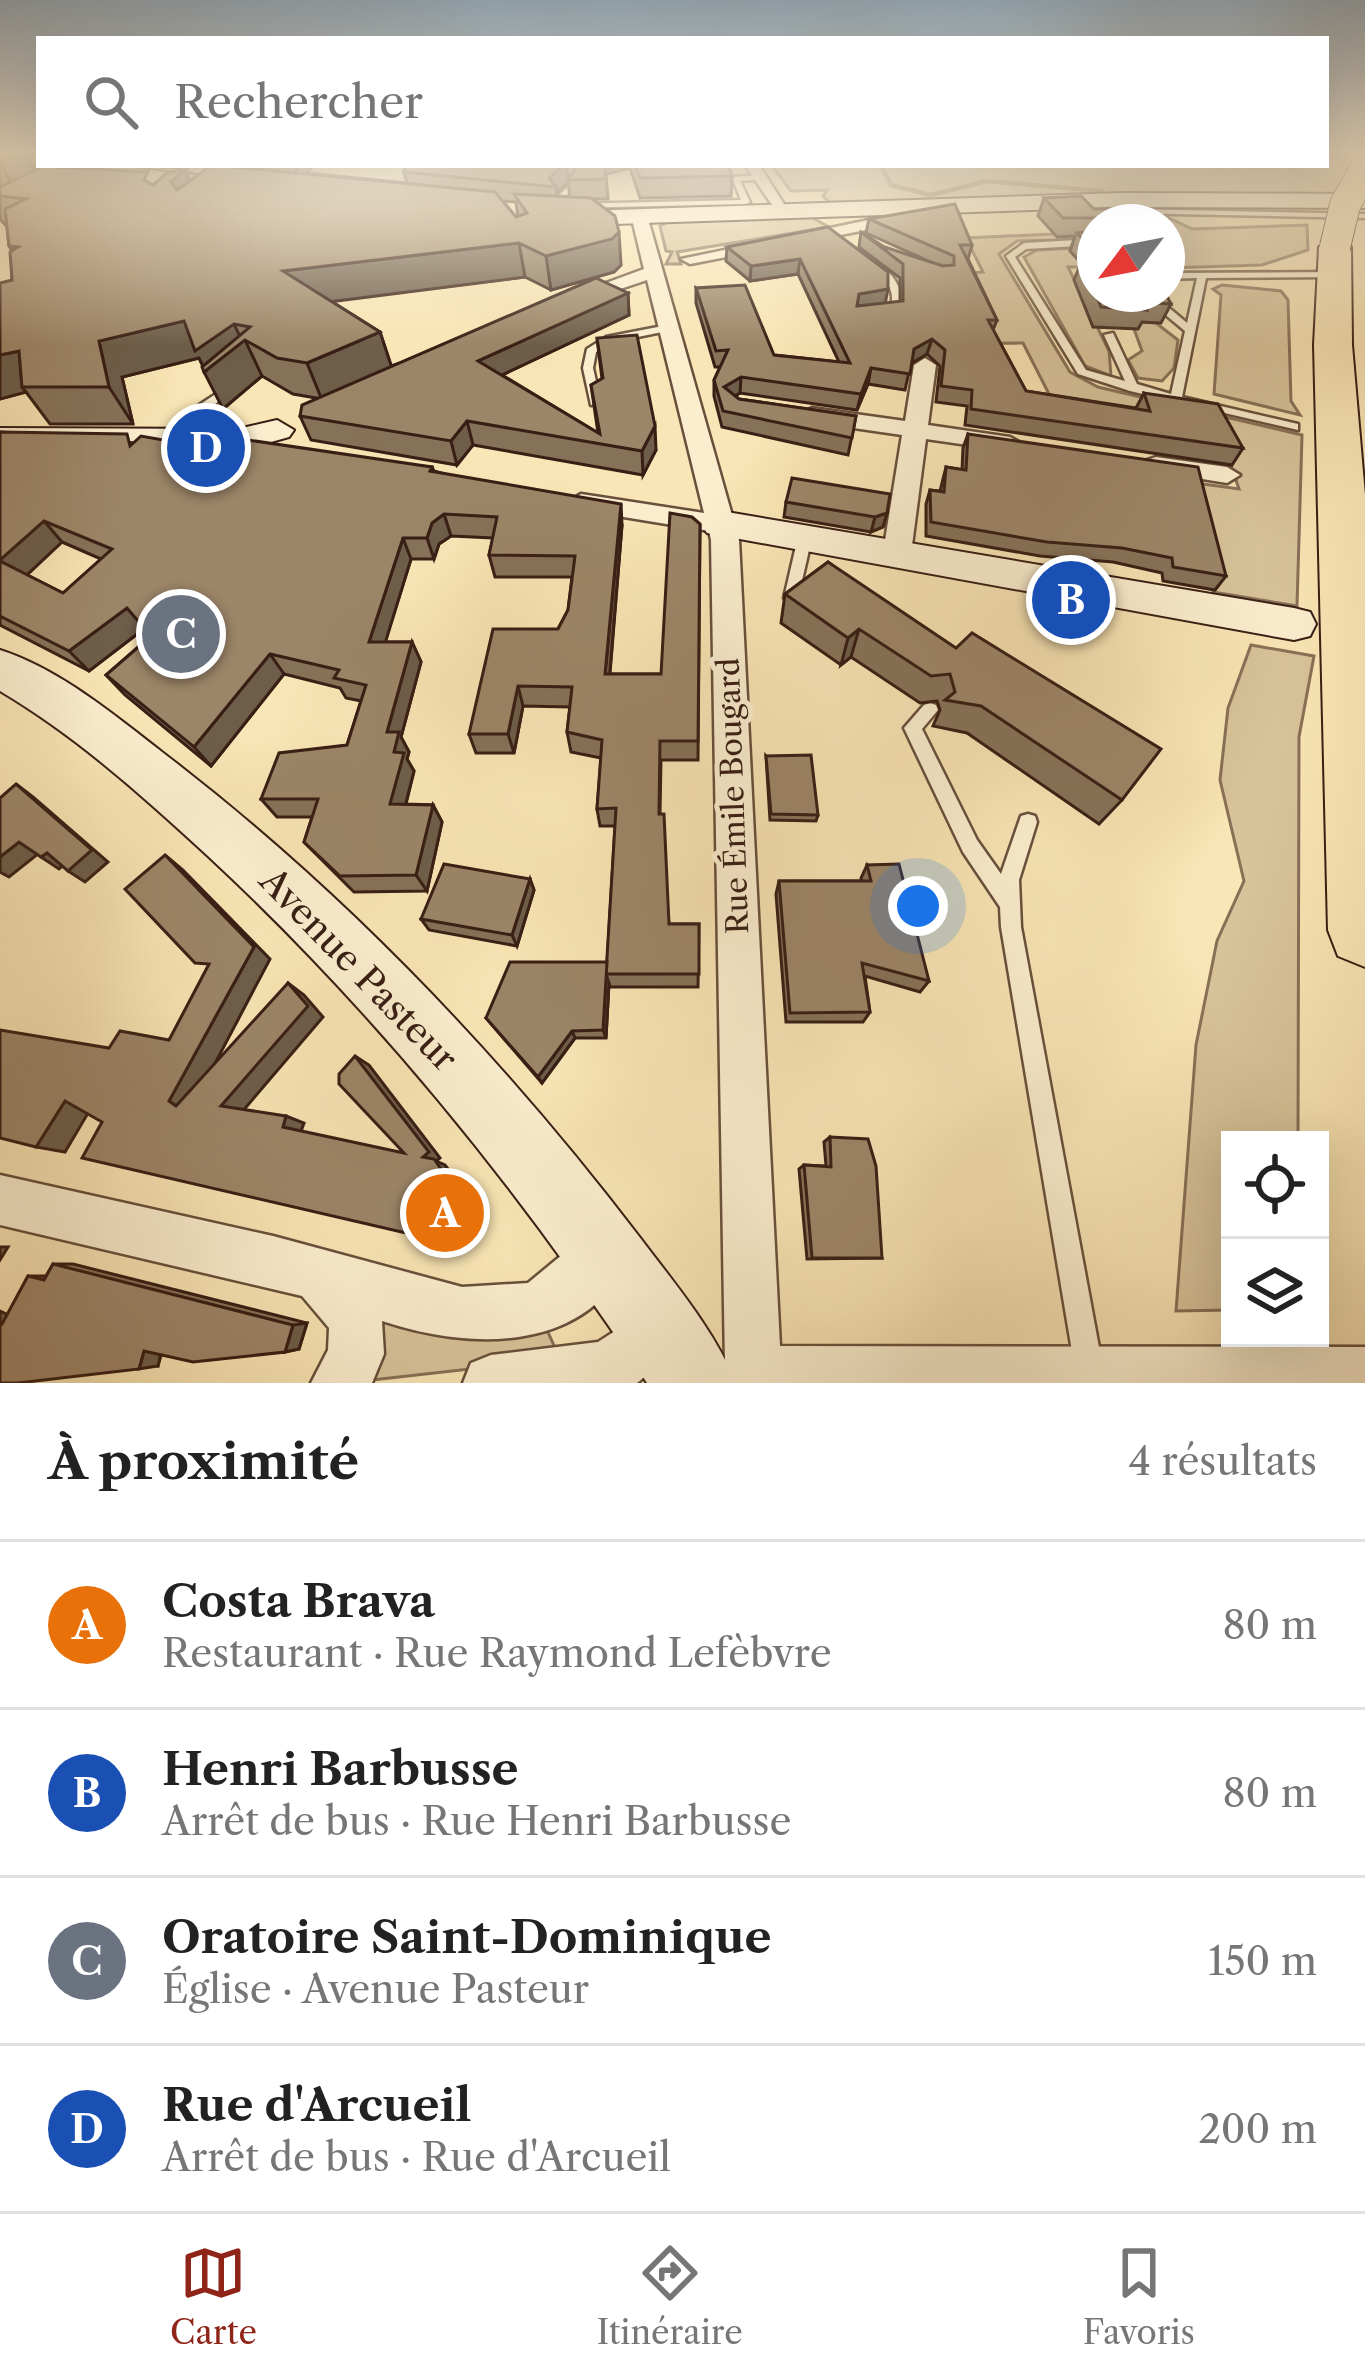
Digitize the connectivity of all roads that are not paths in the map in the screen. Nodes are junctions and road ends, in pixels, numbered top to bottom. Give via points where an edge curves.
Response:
1 (543, 217) edge
2 (618, 217) edge
3 (675, 217) edge
4 (798, 217) edge
5 (907, 217) edge
6 (1343, 217) edge
7 (535, 218) edge
8 (640, 218) junction
9 (838, 230) junction
10 (868, 243) edge
11 (1077, 243) edge
12 (865, 259) edge
13 (690, 260) dead end
14 (1334, 260) junction
15 (650, 273) junction
16 (1185, 275) edge
17 (1202, 275) junction
18 (547, 310) edge
19 (1168, 312) edge
20 (861, 316) edge
21 (668, 328) junction
22 (1190, 330) junction
23 (1109, 335) edge
24 (925, 365) edge
25 (244, 378) edge
26 (1134, 389) junction
27 (1176, 399) junction
28 (595, 403) edge
29 (783, 411) edge
30 (1294, 427) dead end
31 (916, 431) junction
32 (288, 435) dead end
33 (0, 439) edge
34 (182, 439) junction
35 (1027, 446) edge
36 (1138, 462) edge
37 (1227, 475) dead end
38 (560, 499) edge
39 (721, 524) junction
40 (806, 537) junction
41 (897, 553) junction
42 (791, 598) edge
43 (1294, 624) dead end
44 (0, 668) edge
45 (930, 710) edge
46 (1028, 822) dead end
47 (1009, 902) junction
48 (1365, 930) edge
49 (0, 1200) edge
50 (605, 1254) junction
51 (314, 1273) junction
52 (713, 1368) edge
53 (1090, 1375) junction
54 (1365, 1375) edge
55 (339, 1383) edge
56 (491, 1383) edge

1 - 7 main road
2 - 8 main road
3 - 8 main road
4 - 9 main road
5 - 9 main road
6 - 14 highway, bridge
8 - 15 street, Rue Émile Bougard
9 - 10 lane
9 - 13 street
11 - 26 lane via 1029,245 1010,256 1077,368
12 - 20 lane via 894,284 898,305
14 - 17 lane
14 - 48 highway
15 - 18 street
15 - 21 street, Rue Émile Bougard
16 - 17 lane
17 - 22 lane
19 - 22 lane
21 - 28 lane via 610,339 591,351
21 - 39 street, Rue Émile Bougard
22 - 27 lane
23 - 26 lane
24 - 31 street
25 - 34 lane via 200,409
26 - 27 lane
27 - 30 lane
29 - 31 street
31 - 35 street
31 - 41 street
32 - 34 main road
33 - 34 main road
36 - 37 street
38 - 39 street
39 - 40 main road
39 - 52 street, Rue Émile Bougard
40 - 41 main road
40 - 42 lane
41 - 43 main road
44 - 50 main road, Avenue Pasteur via 60,701 281,883 452,1062
45 - 47 lane via 914,728 970,847
46 - 47 lane
47 - 53 lane
49 - 51 street
50 - 51 street via 547,1304 517,1313 427,1310
50 - 52 main road, Avenue Pasteur
51 - 55 street via 357,1318 355,1357
52 - 53 street
52 - 56 street via 609,1369
53 - 54 street

